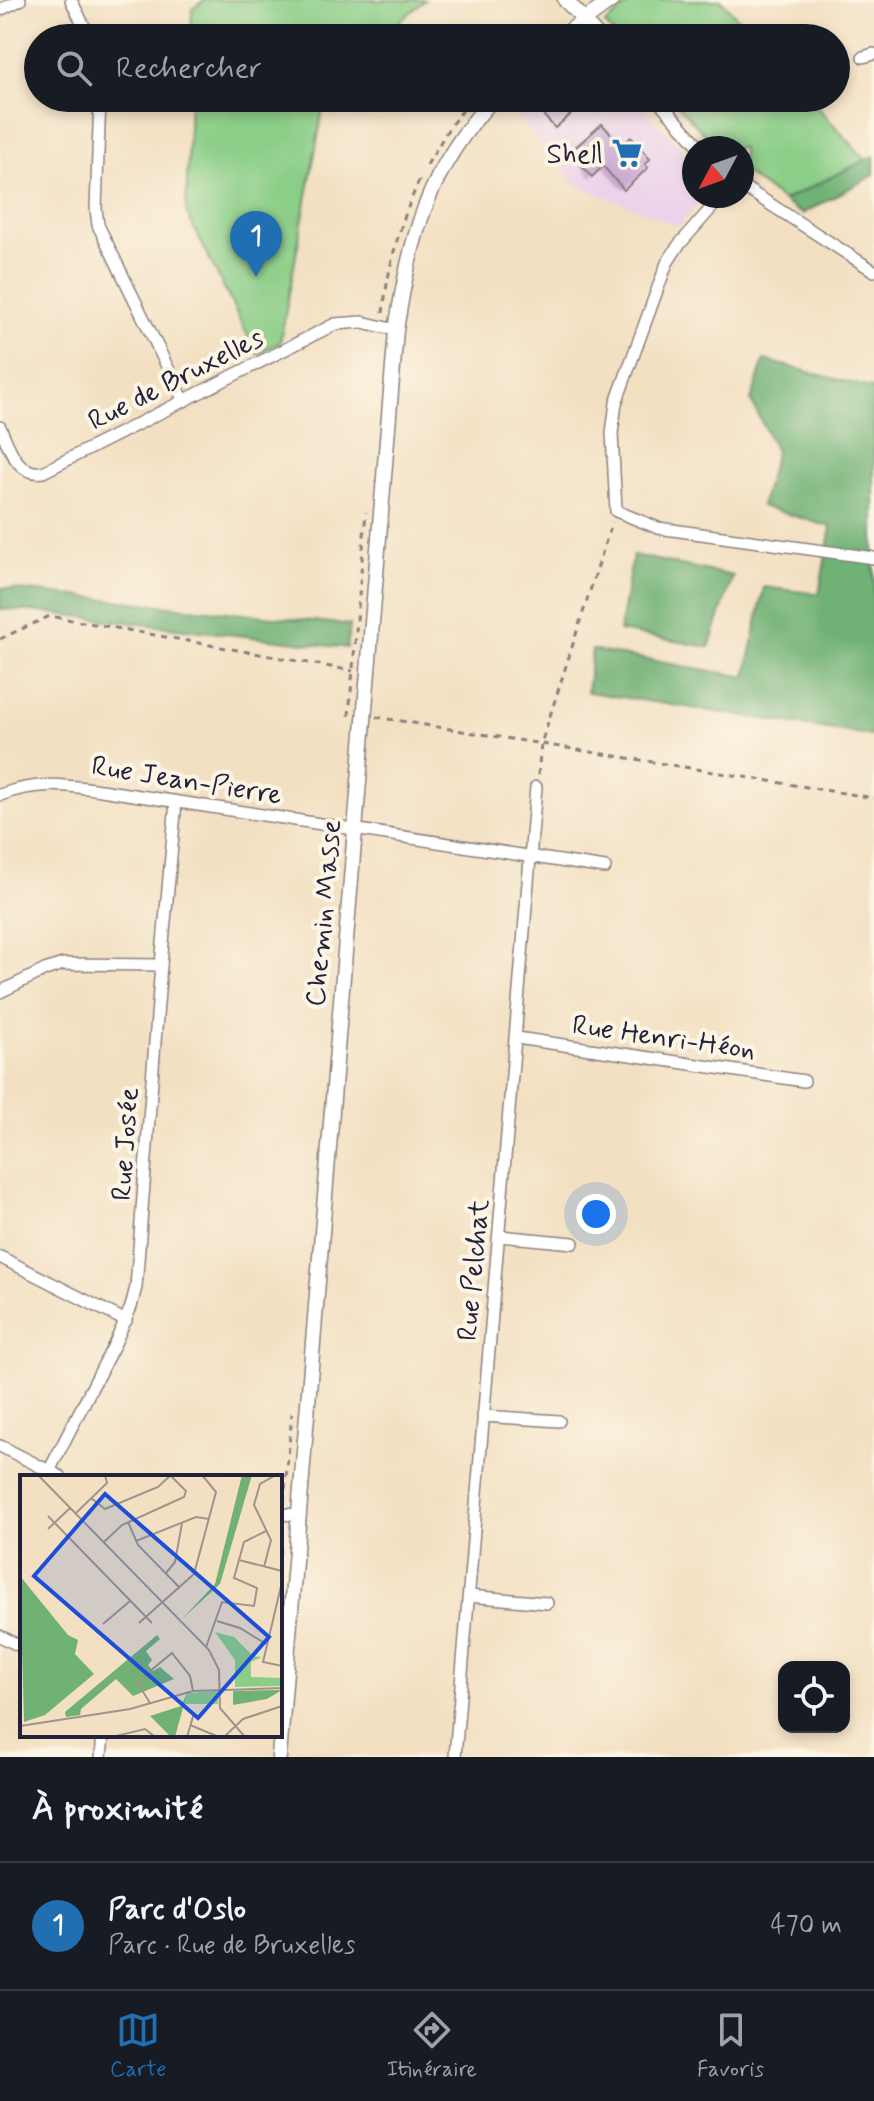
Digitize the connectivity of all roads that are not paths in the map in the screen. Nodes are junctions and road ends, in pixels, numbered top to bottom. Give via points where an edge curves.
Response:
1 (20, 0) edge
2 (71, 0) edge
3 (565, 0) edge
4 (612, 0) edge
5 (0, 10) edge
6 (585, 20) junction
7 (83, 24) edge
8 (579, 24) edge
9 (589, 24) edge
10 (99, 112) edge
11 (482, 112) edge
12 (669, 112) edge
13 (690, 136) edge
14 (754, 194) edge
15 (711, 208) edge
16 (874, 271) edge
17 (396, 330) junction
18 (184, 401) junction
19 (0, 427) edge
20 (874, 558) edge
21 (536, 787) road end
22 (0, 795) edge
23 (176, 802) junction
24 (356, 829) junction
25 (530, 857) junction
26 (605, 868) dead end
27 (161, 965) junction
28 (0, 992) edge
29 (517, 1038) junction
30 (804, 1081) dead end
31 (499, 1236) junction
32 (573, 1243) dead end
33 (0, 1257) edge
34 (126, 1321) junction
35 (483, 1416) junction
36 (559, 1421) dead end
37 (0, 1446) edge
38 (49, 1471) junction
39 (57, 1475) edge
40 (282, 1514) edge
41 (298, 1515) junction
42 (469, 1596) junction
43 (547, 1603) dead end
44 (0, 1636) edge
45 (20, 1646) edge
46 (282, 1719) edge
47 (103, 1737) edge
48 (281, 1737) edge
49 (101, 1757) edge
50 (279, 1757) edge
51 (455, 1757) edge

1 - 5 street
2 - 7 street
3 - 6 street
4 - 6 street
6 - 8 street
6 - 9 street
10 - 18 street via 98,225
11 - 17 street, Chemin Masse via 441,169 427,199 407,263
12 - 13 street
14 - 16 street
15 - 20 street via 667,263 616,403 616,511 658,528
17 - 18 street, Rue de Bruxelles via 362,322 335,324
17 - 24 street, Chemin Masse
18 - 19 street, Rue de Bruxelles via 39,473 20,465
21 - 25 street, Rue Pelchat
22 - 23 street, Rue Jean-Pierre via 53,785
23 - 24 street, Rue Jean-Pierre
23 - 27 street, Rue Josée
24 - 25 street, Rue Jean-Pierre
24 - 41 street, Chemin Masse
25 - 26 street, Rue Jean-Pierre
25 - 29 street, Rue Pelchat
27 - 28 street via 63,964
27 - 34 street, Rue Josée via 138,1277
29 - 30 street, Rue Henri-Héon
29 - 31 street, Rue Pelchat
31 - 32 street
31 - 35 street, Rue Pelchat
33 - 34 street
34 - 38 street, Rue Josée
35 - 36 street
35 - 42 street, Rue Pelchat
37 - 38 street
38 - 39 street
40 - 41 street
41 - 46 street, Chemin Masse
42 - 43 street
42 - 51 street, Rue Pelchat
44 - 45 street
47 - 49 street
48 - 50 street, Chemin Masse

